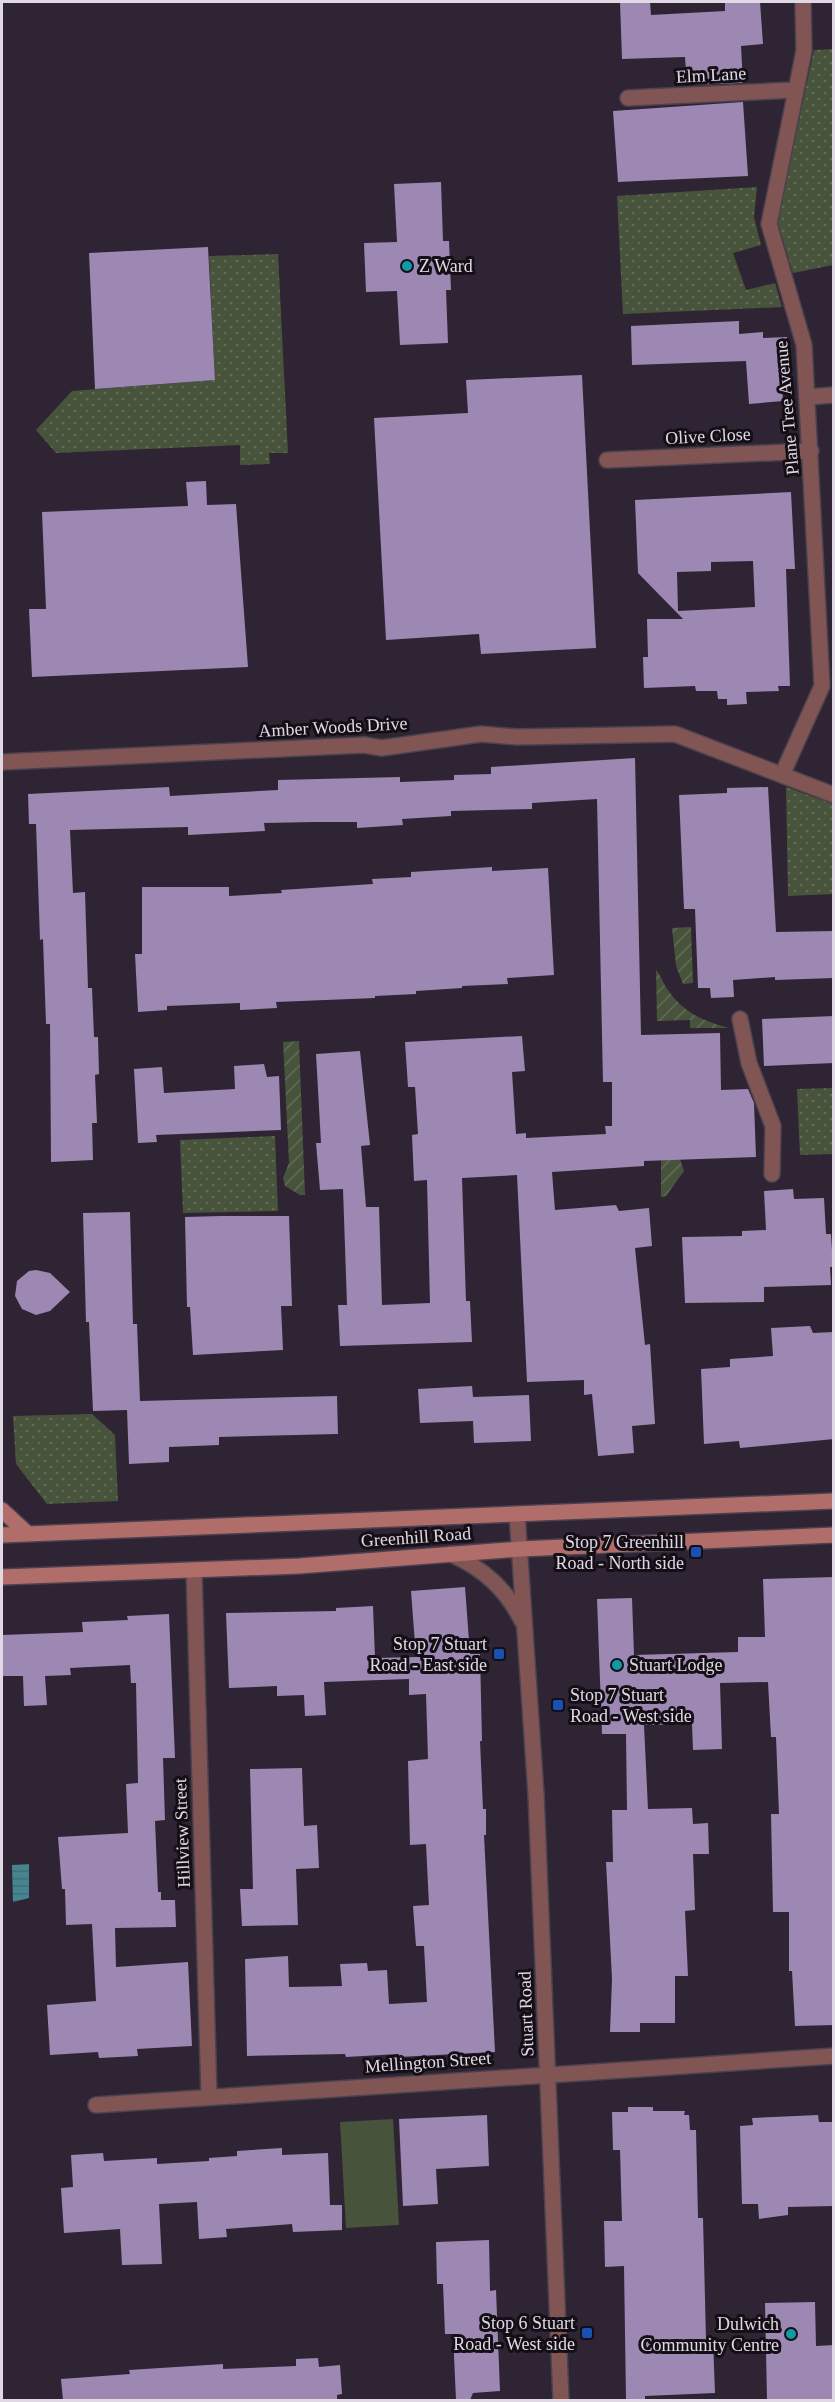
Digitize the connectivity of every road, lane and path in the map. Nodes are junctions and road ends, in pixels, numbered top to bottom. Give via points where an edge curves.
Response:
1 (803, 2) edge
2 (795, 90) junction
3 (628, 98) dead end
4 (834, 395) edge
5 (808, 397) junction
6 (811, 451) junction
7 (607, 460) dead end
8 (2, 762) edge
9 (782, 775) junction
10 (834, 795) edge
11 (740, 1019) dead end
12 (772, 1174) dead end
13 (834, 1501) edge
14 (2, 1510) edge
15 (518, 1514) junction
16 (28, 1534) junction
17 (2, 1535) edge
18 (834, 1535) edge
19 (519, 1549) junction
20 (452, 1554) junction
21 (194, 1570) junction
22 (2, 1577) edge
23 (525, 1627) junction
24 (834, 2056) edge
25 (548, 2074) junction
26 (208, 2096) junction
27 (96, 2105) dead end
28 (561, 2400) edge

1 - 2 street, Plane Tree Avenue via 804,51
2 - 3 street, Elm Lane
2 - 5 street, Plane Tree Avenue via 769,224 804,345
4 - 5 street
5 - 6 street, Plane Tree Avenue
6 - 7 street, Olive Close
6 - 9 street, Plane Tree Avenue via 822,686
8 - 9 street, Amber Woods Drive via 364,745 382,748 481,734 517,737 635,733 675,734
9 - 10 street, Amber Woods Drive
11 - 12 street via 749,1063 773,1126
13 - 15 main road, Greenhill Road
14 - 16 main road
15 - 16 main road, Greenhill Road
15 - 19 street, Stuart Road
16 - 17 main road, Greenhill Road
18 - 19 main road, Greenhill Road
19 - 20 main road, Greenhill Road
19 - 23 street, Stuart Road
20 - 21 main road, Greenhill Road
20 - 23 street, Stuart Road via 476,1565 502,1589
21 - 22 main road, Greenhill Road
21 - 26 street, Hillview Street
23 - 25 street, Stuart Road
24 - 25 street, Mellington Street
25 - 26 street, Mellington Street
25 - 28 street, Stuart Road
26 - 27 street, Mellington Street

